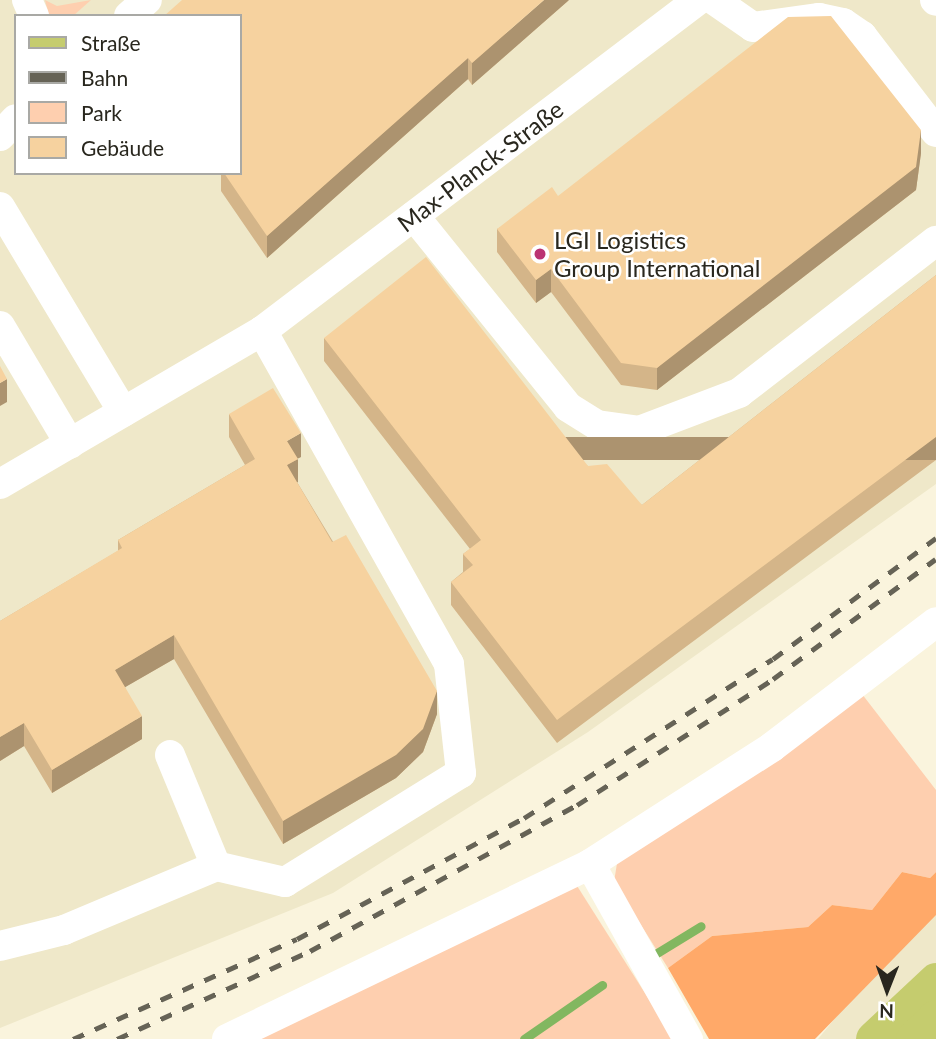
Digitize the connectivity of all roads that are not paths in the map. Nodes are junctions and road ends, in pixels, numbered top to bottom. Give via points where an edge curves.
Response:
1 (147, 0) edge
2 (698, 0) edge
3 (714, 0) edge
4 (131, 14) edge
5 (14, 121) edge
6 (936, 132) edge
7 (0, 136) edge
8 (0, 207) edge
9 (414, 216) junction
10 (936, 241) edge
11 (0, 326) edge
12 (262, 331) junction
13 (123, 412) junction
14 (70, 444) junction
15 (0, 484) edge
16 (936, 622) edge
17 (170, 755) dead end
18 (590, 864) junction
19 (216, 866) junction
20 (0, 946) edge
21 (931, 998) edge
22 (227, 1039) edge
23 (688, 1039) edge
24 (874, 1039) edge
25 (914, 1039) edge

1 - 4 street
2 - 9 street, Max-Planck-Straße
3 - 6 street via 753,27 820,18 844,23 862,37
5 - 7 street
8 - 13 street
9 - 10 street via 568,407 597,425 639,431 739,393
9 - 12 street, Max-Planck-Straße
11 - 14 street
12 - 13 street, Max-Planck-Straße
12 - 19 street via 449,664 461,773 285,882
13 - 14 street, Max-Planck-Straße
14 - 15 street, Max-Planck-Straße
16 - 18 street via 772,747
17 - 19 street
18 - 22 street
18 - 23 street
19 - 20 street via 64,930
21 - 24 main road
21 - 25 main road

